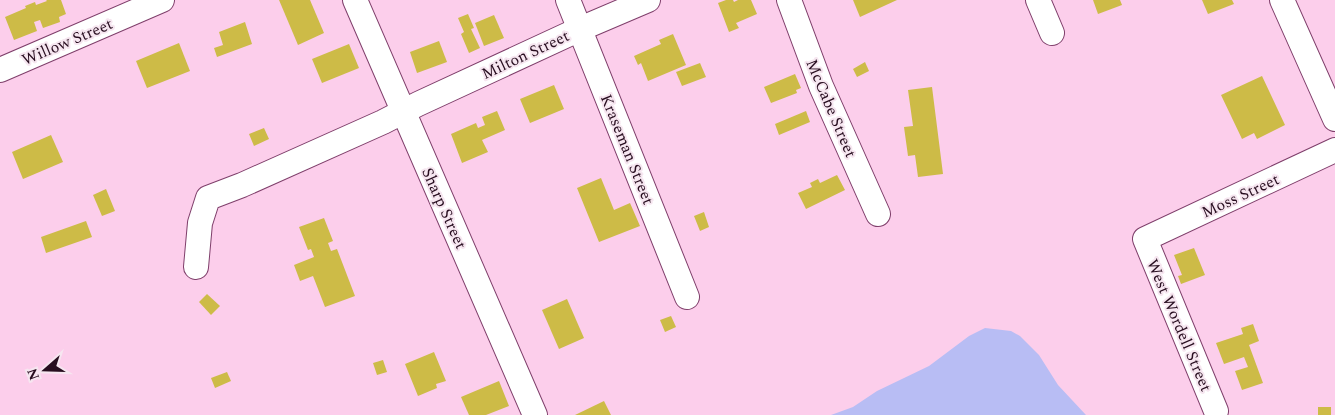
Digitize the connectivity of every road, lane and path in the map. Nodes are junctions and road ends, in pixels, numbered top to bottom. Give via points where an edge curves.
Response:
1 (162, 0) edge
2 (355, 0) edge
3 (568, 0) edge
4 (648, 0) edge
5 (790, 0) edge
6 (1038, 0) edge
7 (1282, 0) edge
8 (580, 29) junction
9 (1052, 33) dead end
10 (0, 70) edge
11 (403, 112) junction
12 (1335, 119) edge
13 (1335, 150) edge
14 (878, 214) dead end
15 (1145, 238) joint
16 (196, 267) dead end
17 (687, 297) dead end
18 (1216, 411) dead end
19 (535, 415) edge

1 - 10 street, Willow Street
2 - 11 street, Sharp Street
3 - 8 street, Kraseman Street
4 - 8 street, Milton Street
5 - 14 street, McCabe Street via 821,86
6 - 9 street
7 - 12 street
8 - 11 street, Milton Street
8 - 17 street, Kraseman Street
11 - 16 street, Milton Street via 208,198 200,222
11 - 19 street, Sharp Street
13 - 15 street, Moss Street
15 - 18 street, West Wordell Street

